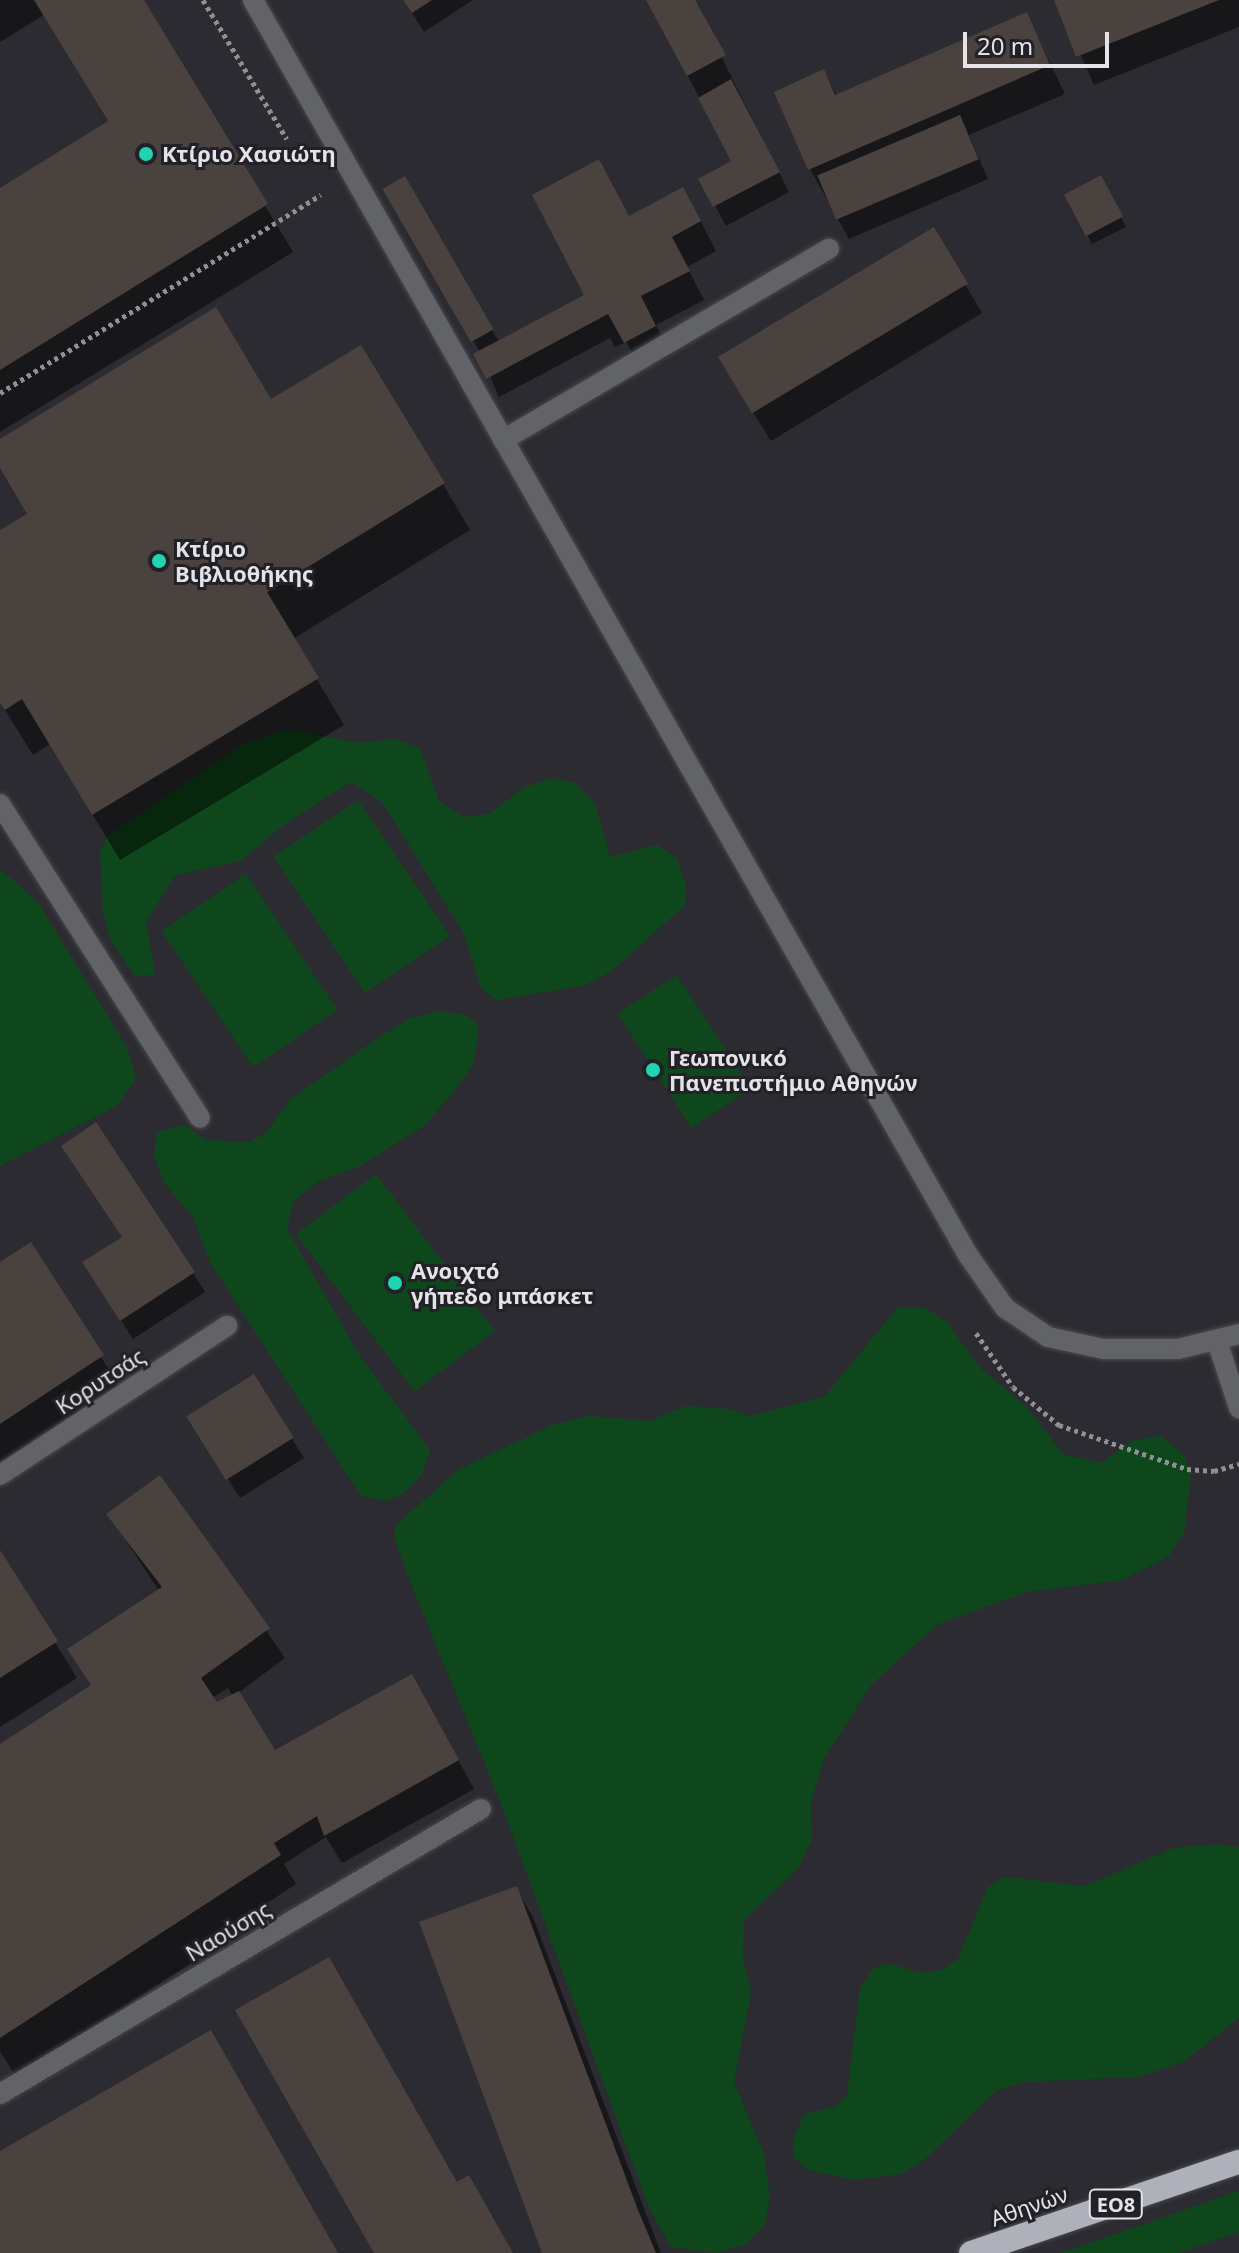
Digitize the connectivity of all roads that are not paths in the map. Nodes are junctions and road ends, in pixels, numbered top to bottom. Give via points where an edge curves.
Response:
1 (262, 3) edge
2 (829, 249) dead end
3 (503, 440) junction
4 (0, 804) edge
5 (200, 1118) dead end
6 (227, 1326) dead end
7 (1239, 1334) edge
8 (1217, 1341) junction
9 (1239, 1408) edge
10 (0, 1475) edge
11 (481, 1809) dead end
12 (0, 2094) edge
13 (1239, 2162) edge
14 (971, 2253) edge

1 - 3 street
2 - 3 street
3 - 8 street via 968,1255 1005,1308 1048,1337 1077,1346 1138,1352
4 - 5 street
6 - 10 street, Κορυτσάς
7 - 8 street
8 - 9 street
11 - 12 street, Ναούσης
13 - 14 highway, Αθηνών / ΕΟ8

